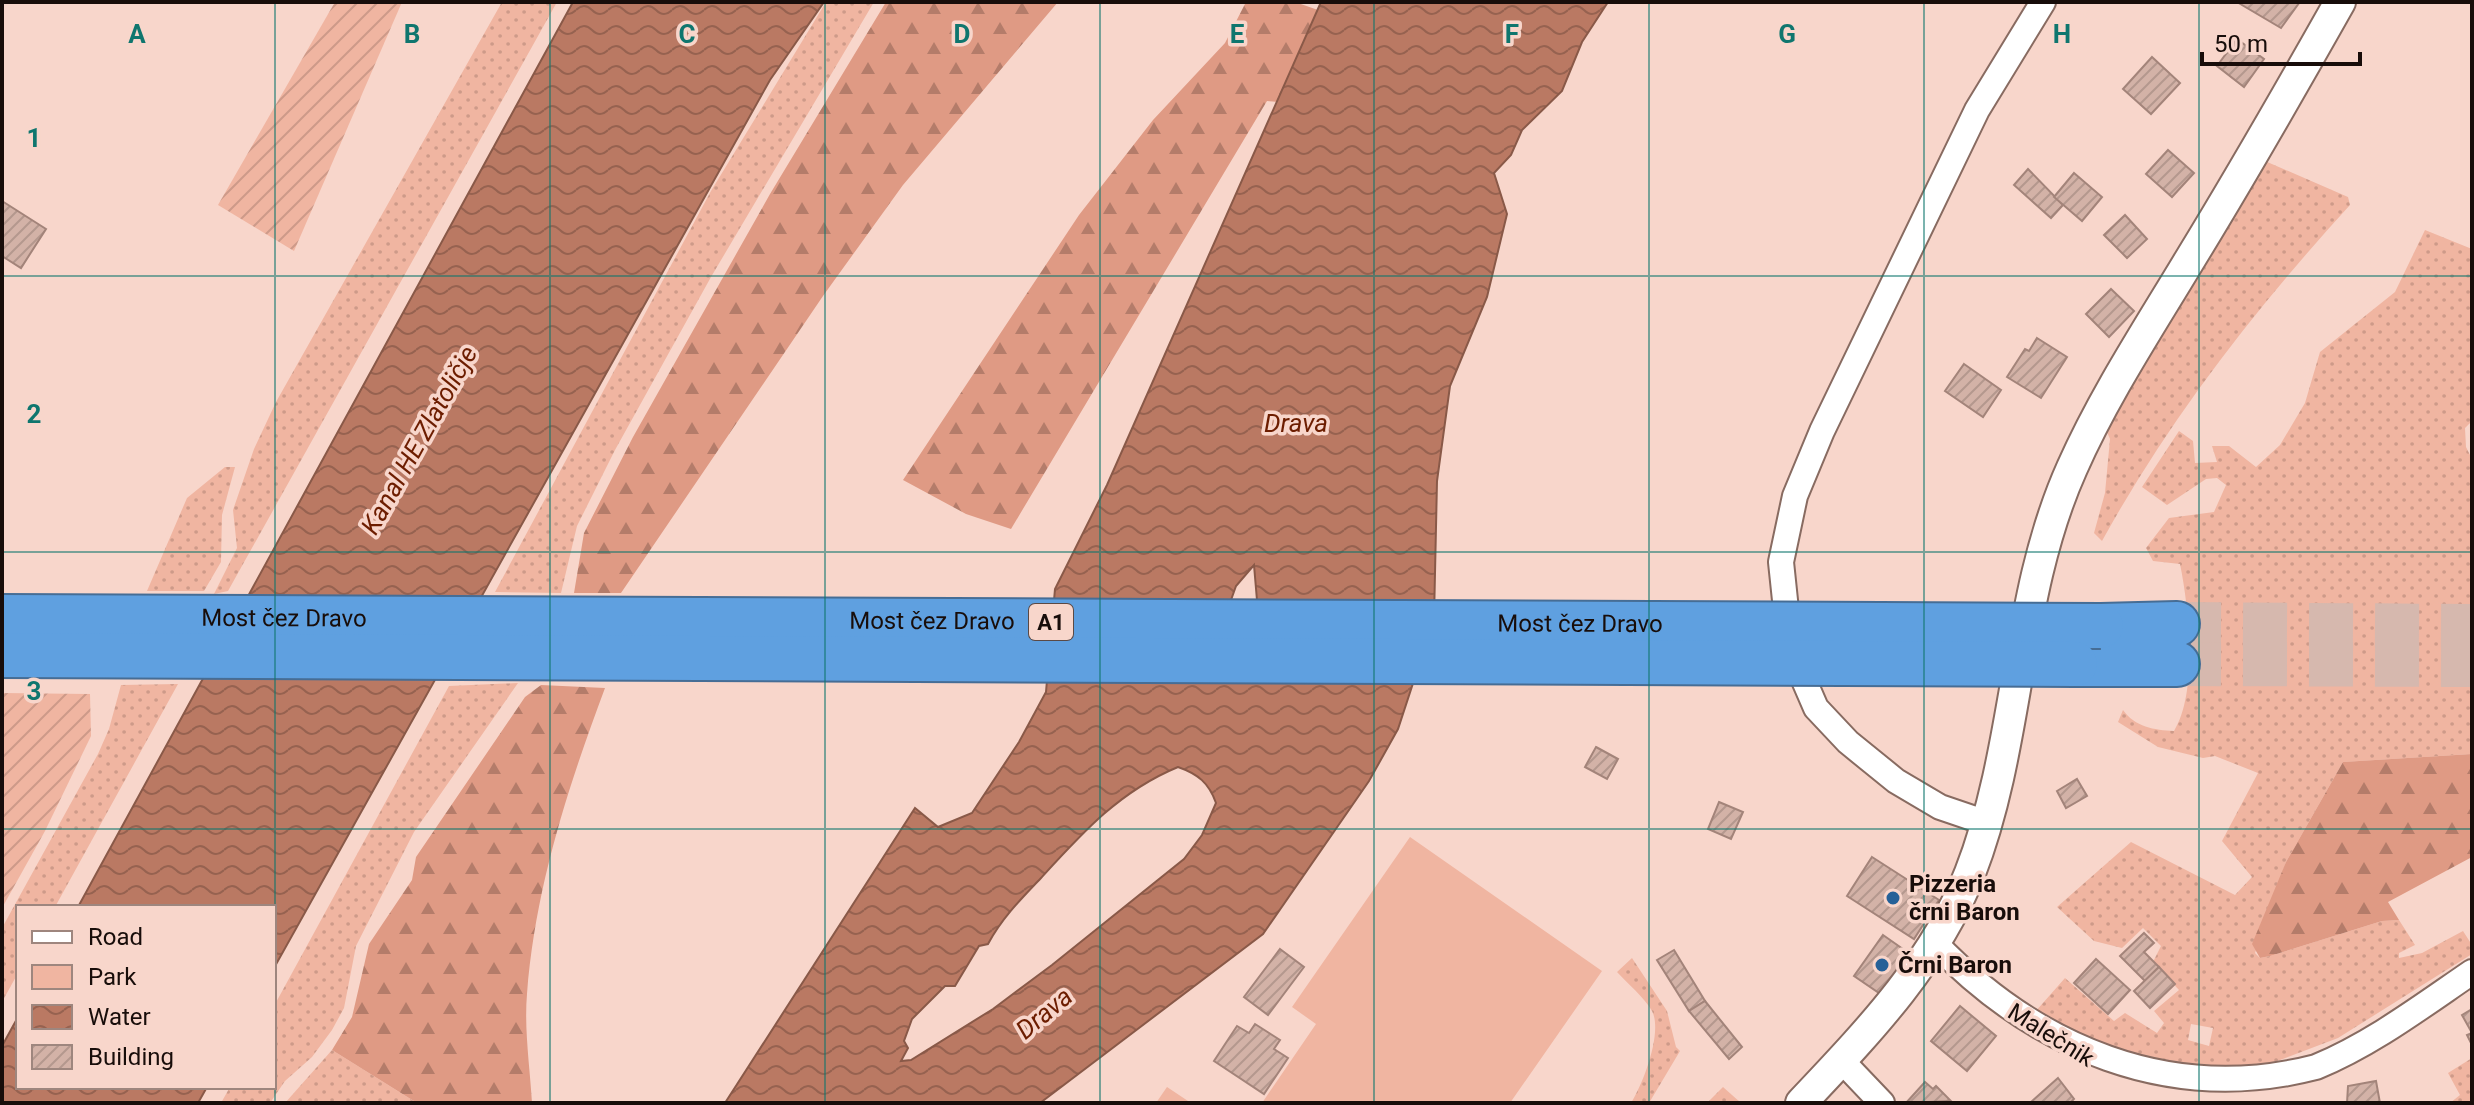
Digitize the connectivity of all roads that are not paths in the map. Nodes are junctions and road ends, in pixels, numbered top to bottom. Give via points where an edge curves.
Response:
1 (2043, 2) edge
2 (2340, 2) edge
3 (2, 617) edge
4 (2, 655) edge
5 (1987, 823) junction
6 (1935, 943) junction
7 (2472, 972) edge
8 (1841, 1060) junction
9 (2248, 1094) edge
10 (1801, 1103) edge
11 (1882, 1103) edge

1 - 5 street via 1977,110 1822,431 1795,496 1781,562 1790,648 1816,708 1896,781 1940,807
2 - 5 street via 2123,370 2072,468 2034,582
3 - 4 highway, Most čez Dravo / A1, bridge via 2101,626 2177,644 2075,664
5 - 6 street via 1969,875
6 - 8 street via 1893,1002
6 - 9 street, Malečnik via 2000,1004 2092,1063 2120,1074
7 - 9 street, Malečnik via 2361,1045
8 - 10 street
8 - 11 street

